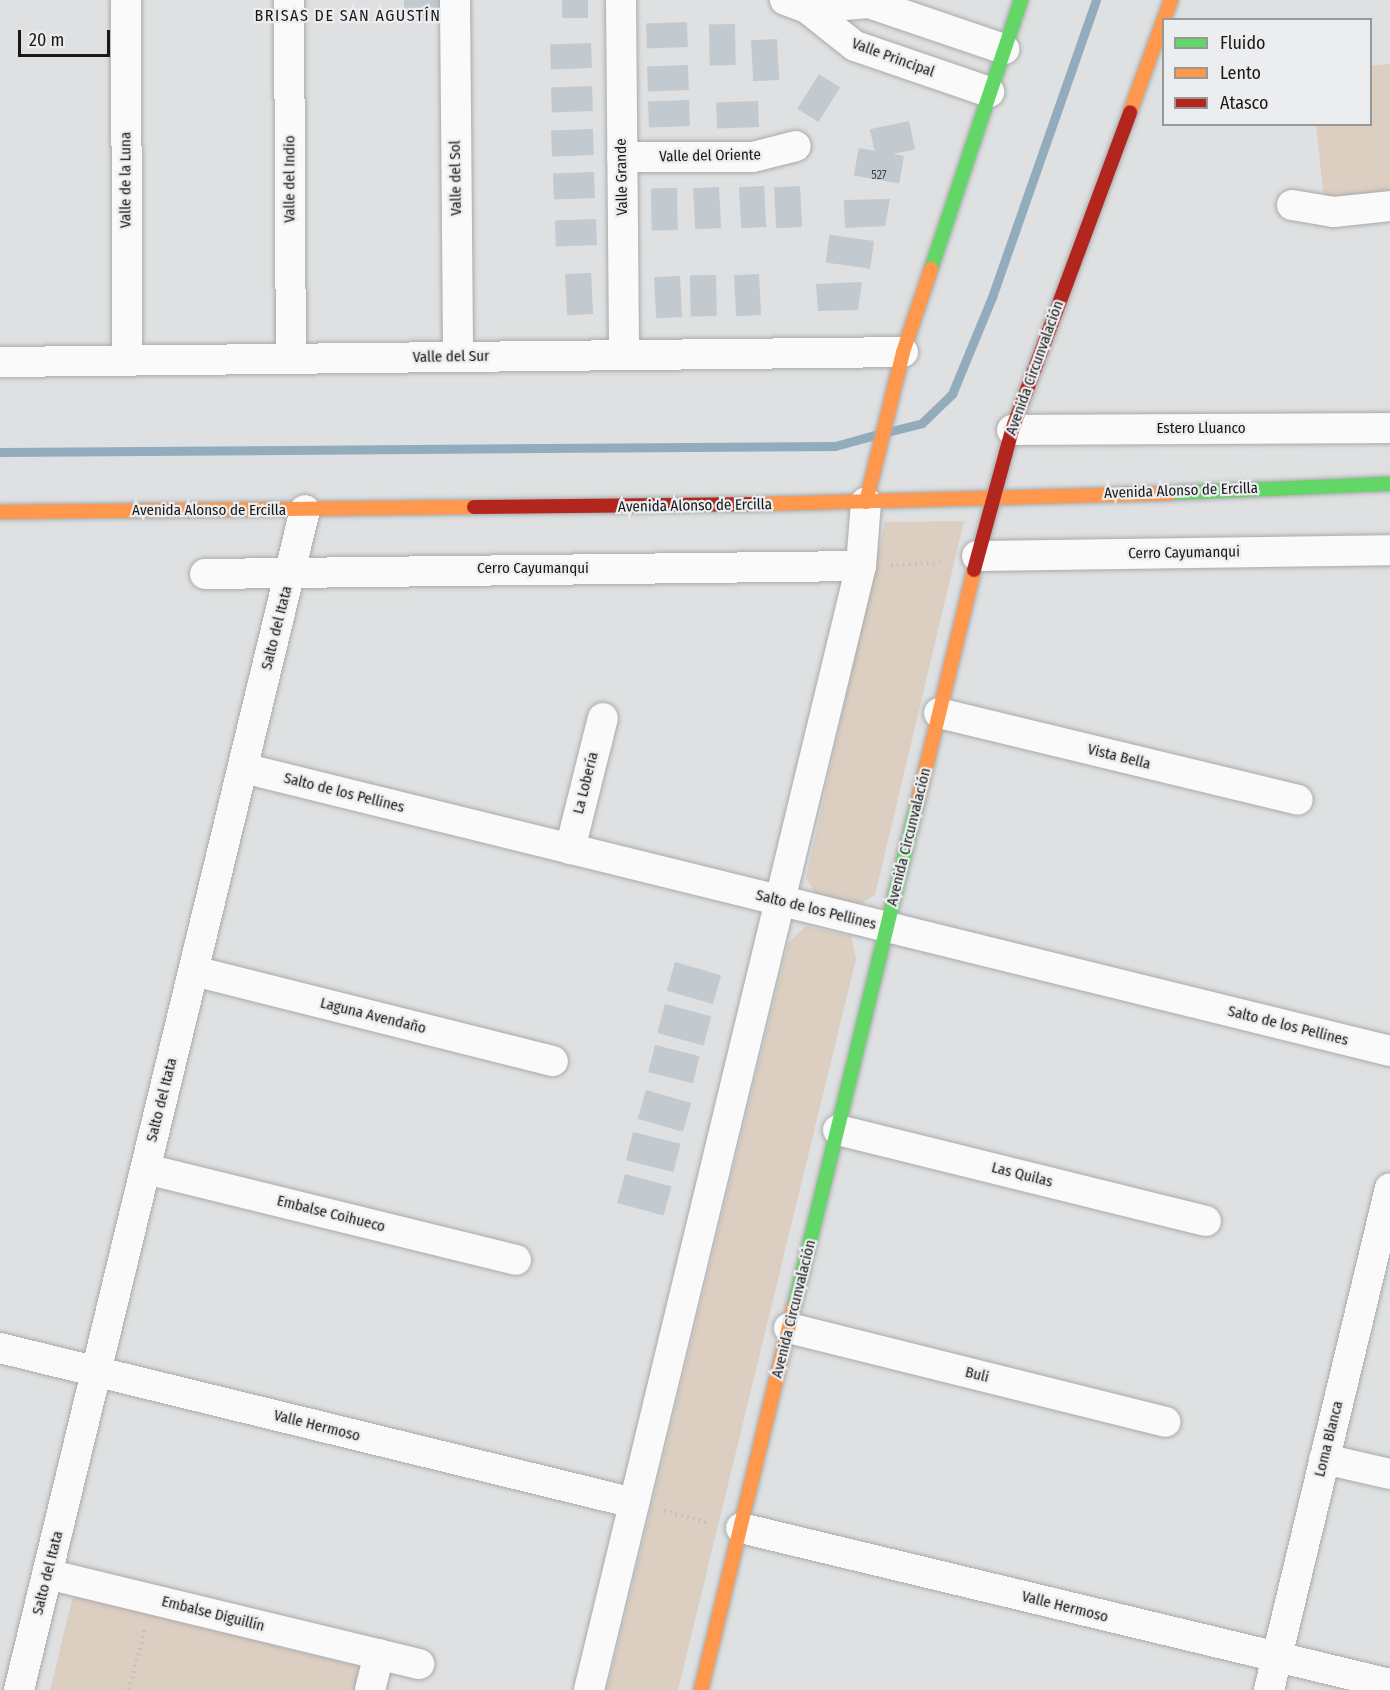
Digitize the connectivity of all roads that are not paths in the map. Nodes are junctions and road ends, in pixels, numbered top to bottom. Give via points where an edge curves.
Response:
1 (126, 0) edge
2 (289, 0) edge
3 (455, 0) edge
4 (621, 0) edge
5 (1021, 0) edge
6 (1171, 0) edge
7 (796, 4) edge
8 (1164, 18) edge
9 (1162, 24) edge
10 (1004, 49) junction
11 (989, 92) junction
12 (796, 146) dead end
13 (622, 157) junction
14 (1292, 205) dead end
15 (1390, 206) edge
16 (903, 352) junction
17 (624, 354) junction
18 (458, 357) junction
19 (291, 358) junction
20 (127, 360) junction
21 (0, 362) edge
22 (1390, 428) edge
23 (1012, 430) junction
24 (1390, 484) edge
25 (991, 501) junction
26 (866, 502) junction
27 (305, 510) junction
28 (0, 512) edge
29 (1390, 550) edge
30 (977, 556) junction
31 (861, 566) junction
32 (291, 571) junction
33 (206, 574) dead end
34 (939, 712) junction
35 (603, 718) dead end
36 (243, 768) junction
37 (1298, 800) dead end
38 (570, 849) junction
39 (780, 900) junction
40 (887, 927) junction
41 (194, 971) junction
42 (1390, 1051) edge
43 (553, 1061) dead end
44 (838, 1130) junction
45 (146, 1169) junction
46 (1390, 1188) edge
47 (1206, 1221) dead end
48 (516, 1260) dead end
49 (1381, 1263) edge
50 (789, 1328) junction
51 (0, 1348) edge
52 (97, 1372) junction
53 (1165, 1422) dead end
54 (1324, 1459) junction
55 (1390, 1474) edge
56 (634, 1503) junction
57 (741, 1528) junction
58 (47, 1574) junction
59 (379, 1654) junction
60 (1276, 1658) junction
61 (419, 1664) dead end
62 (1390, 1684) edge
63 (19, 1690) edge
64 (370, 1690) edge
65 (589, 1690) edge
66 (701, 1690) edge
67 (1269, 1690) edge

1 - 20 street, Valle de la Luna
2 - 19 street, Valle del Indio
3 - 18 street, Valle del Sol
4 - 13 street, Valle Grande
5 - 10 street
6 - 8 street, Avenida Circunvalación
7 - 10 street, Valle Principal via 869,3
7 - 11 street, Valle Principal via 855,46
9 - 23 street, Avenida Circunvalación
10 - 11 street
11 - 16 street
12 - 13 street, Valle del Oriente via 753,157
13 - 17 street, Valle Grande
14 - 15 street via 1334,212
16 - 17 street, Valle del Sur
16 - 26 street via 873,461
17 - 18 street, Valle del Sur
18 - 19 street, Valle del Sur
19 - 20 street, Valle del Sur
20 - 21 street, Valle del Sur
22 - 23 street, Estero Lluanco
23 - 25 street, Avenida Circunvalación
24 - 25 street, Avenida Alonso de Ercilla
25 - 26 street, Avenida Alonso de Ercilla
25 - 30 street, Avenida Circunvalación
26 - 27 street, Avenida Alonso de Ercilla
26 - 31 street
27 - 28 street, Avenida Alonso de Ercilla
27 - 32 street, Salto del Itata
29 - 30 street, Cerro Cayumanqui
30 - 34 street, Avenida Circunvalación
31 - 32 street, Cerro Cayumanqui
31 - 39 street
32 - 33 street, Cerro Cayumanqui
32 - 36 street, Salto del Itata
34 - 37 street, Vista Bella
34 - 40 street, Avenida Circunvalación
35 - 38 street, La Lobería
36 - 38 street, Salto de los Pellines
36 - 41 street, Salto del Itata
38 - 39 street, Salto de los Pellines
39 - 40 street, Salto de los Pellines
39 - 56 street
40 - 42 street, Salto de los Pellines
40 - 44 street, Avenida Circunvalación
41 - 43 street, Laguna Avendaño
41 - 45 street, Salto del Itata
44 - 47 street, Las Quilas
44 - 50 street, Avenida Circunvalación
45 - 48 street, Embalse Coihueco
45 - 52 street, Salto del Itata
46 - 49 street, Loma Blanca
49 - 54 street, Loma Blanca
50 - 53 street, Buli
50 - 57 street, Avenida Circunvalación
51 - 52 street, Valle Hermoso
52 - 56 street, Valle Hermoso
52 - 58 street, Salto del Itata
54 - 55 street
54 - 60 street, Loma Blanca
56 - 65 street
57 - 60 street, Valle Hermoso
57 - 66 street, Avenida Circunvalación
58 - 59 street, Embalse Diguillín
58 - 63 street, Salto del Itata
59 - 61 street, Embalse Diguillín
59 - 64 street
60 - 62 street, Valle Hermoso
60 - 67 street, Loma Blanca

